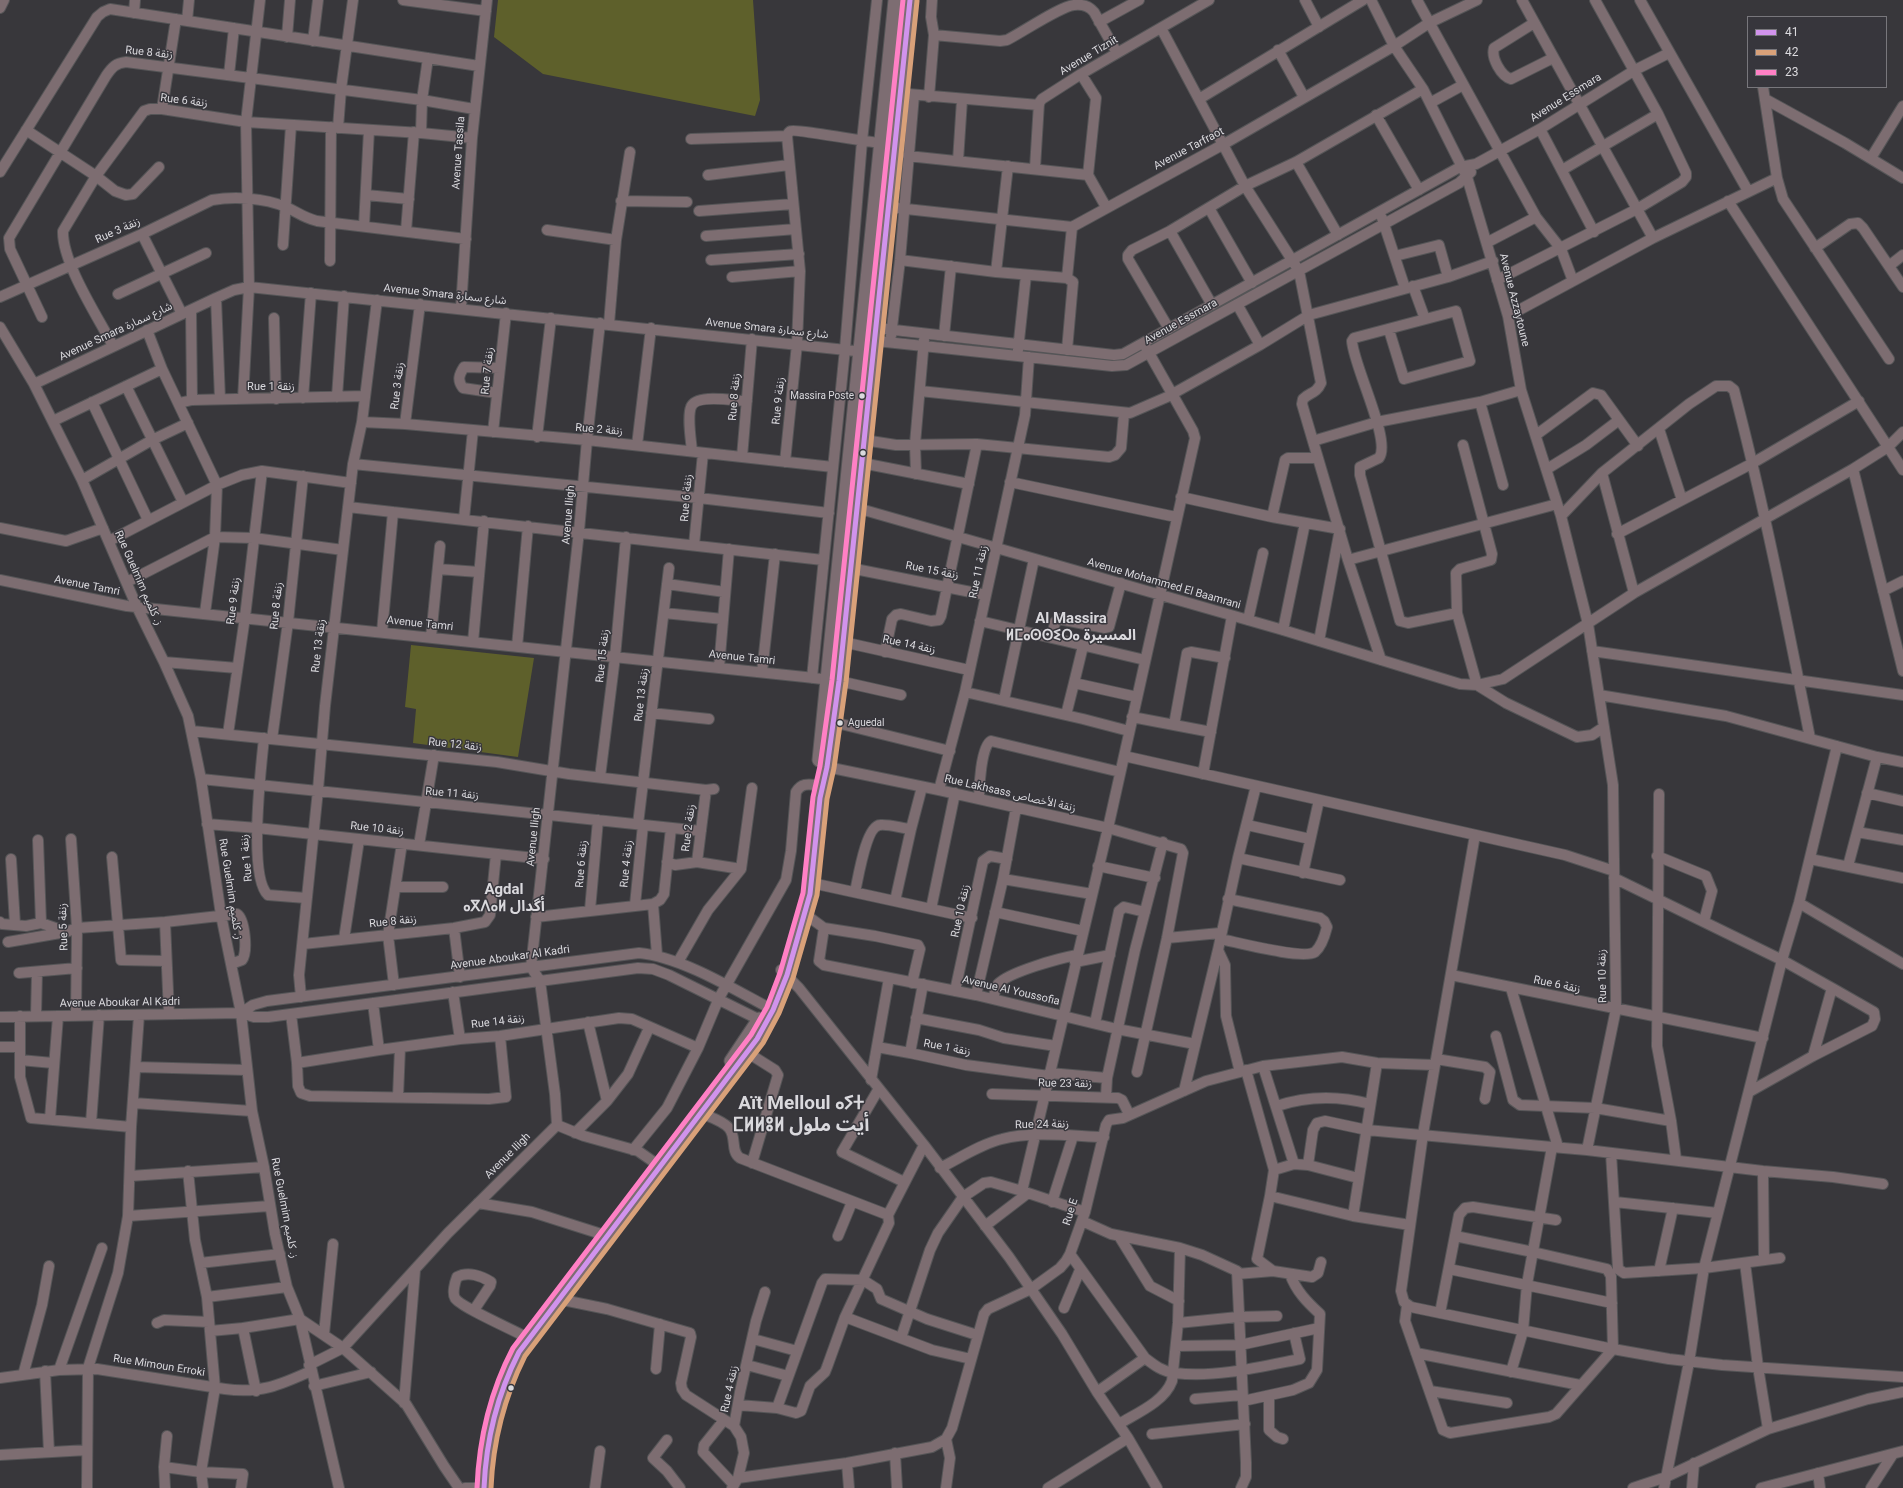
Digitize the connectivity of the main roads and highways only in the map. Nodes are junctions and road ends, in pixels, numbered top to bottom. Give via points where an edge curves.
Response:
1 (895, 0) edge
2 (910, 0) edge
3 (868, 340) junction
4 (850, 506) junction
5 (848, 523) junction
6 (833, 680) junction
7 (784, 972) junction
8 (762, 1021) junction
9 (657, 1164) junction
10 (602, 1235) junction
11 (476, 1488) edge
12 (484, 1488) edge

1 - 3 main road via 880,143
2 - 3 main road via 888,207
3 - 4 main road
3 - 4 main road via 862,463
4 - 5 main road
5 - 6 main road
5 - 6 main road via 850,568 843,642
6 - 7 main road via 806,881
6 - 7 main road via 833,722 820,798 812,883 805,914
7 - 8 main road
8 - 9 main road
8 - 9 main road via 748,1053
9 - 10 main road
10 - 11 main road via 522,1335 505,1362 490,1399 482,1430
10 - 12 main road via 519,1352 502,1389 488,1441

